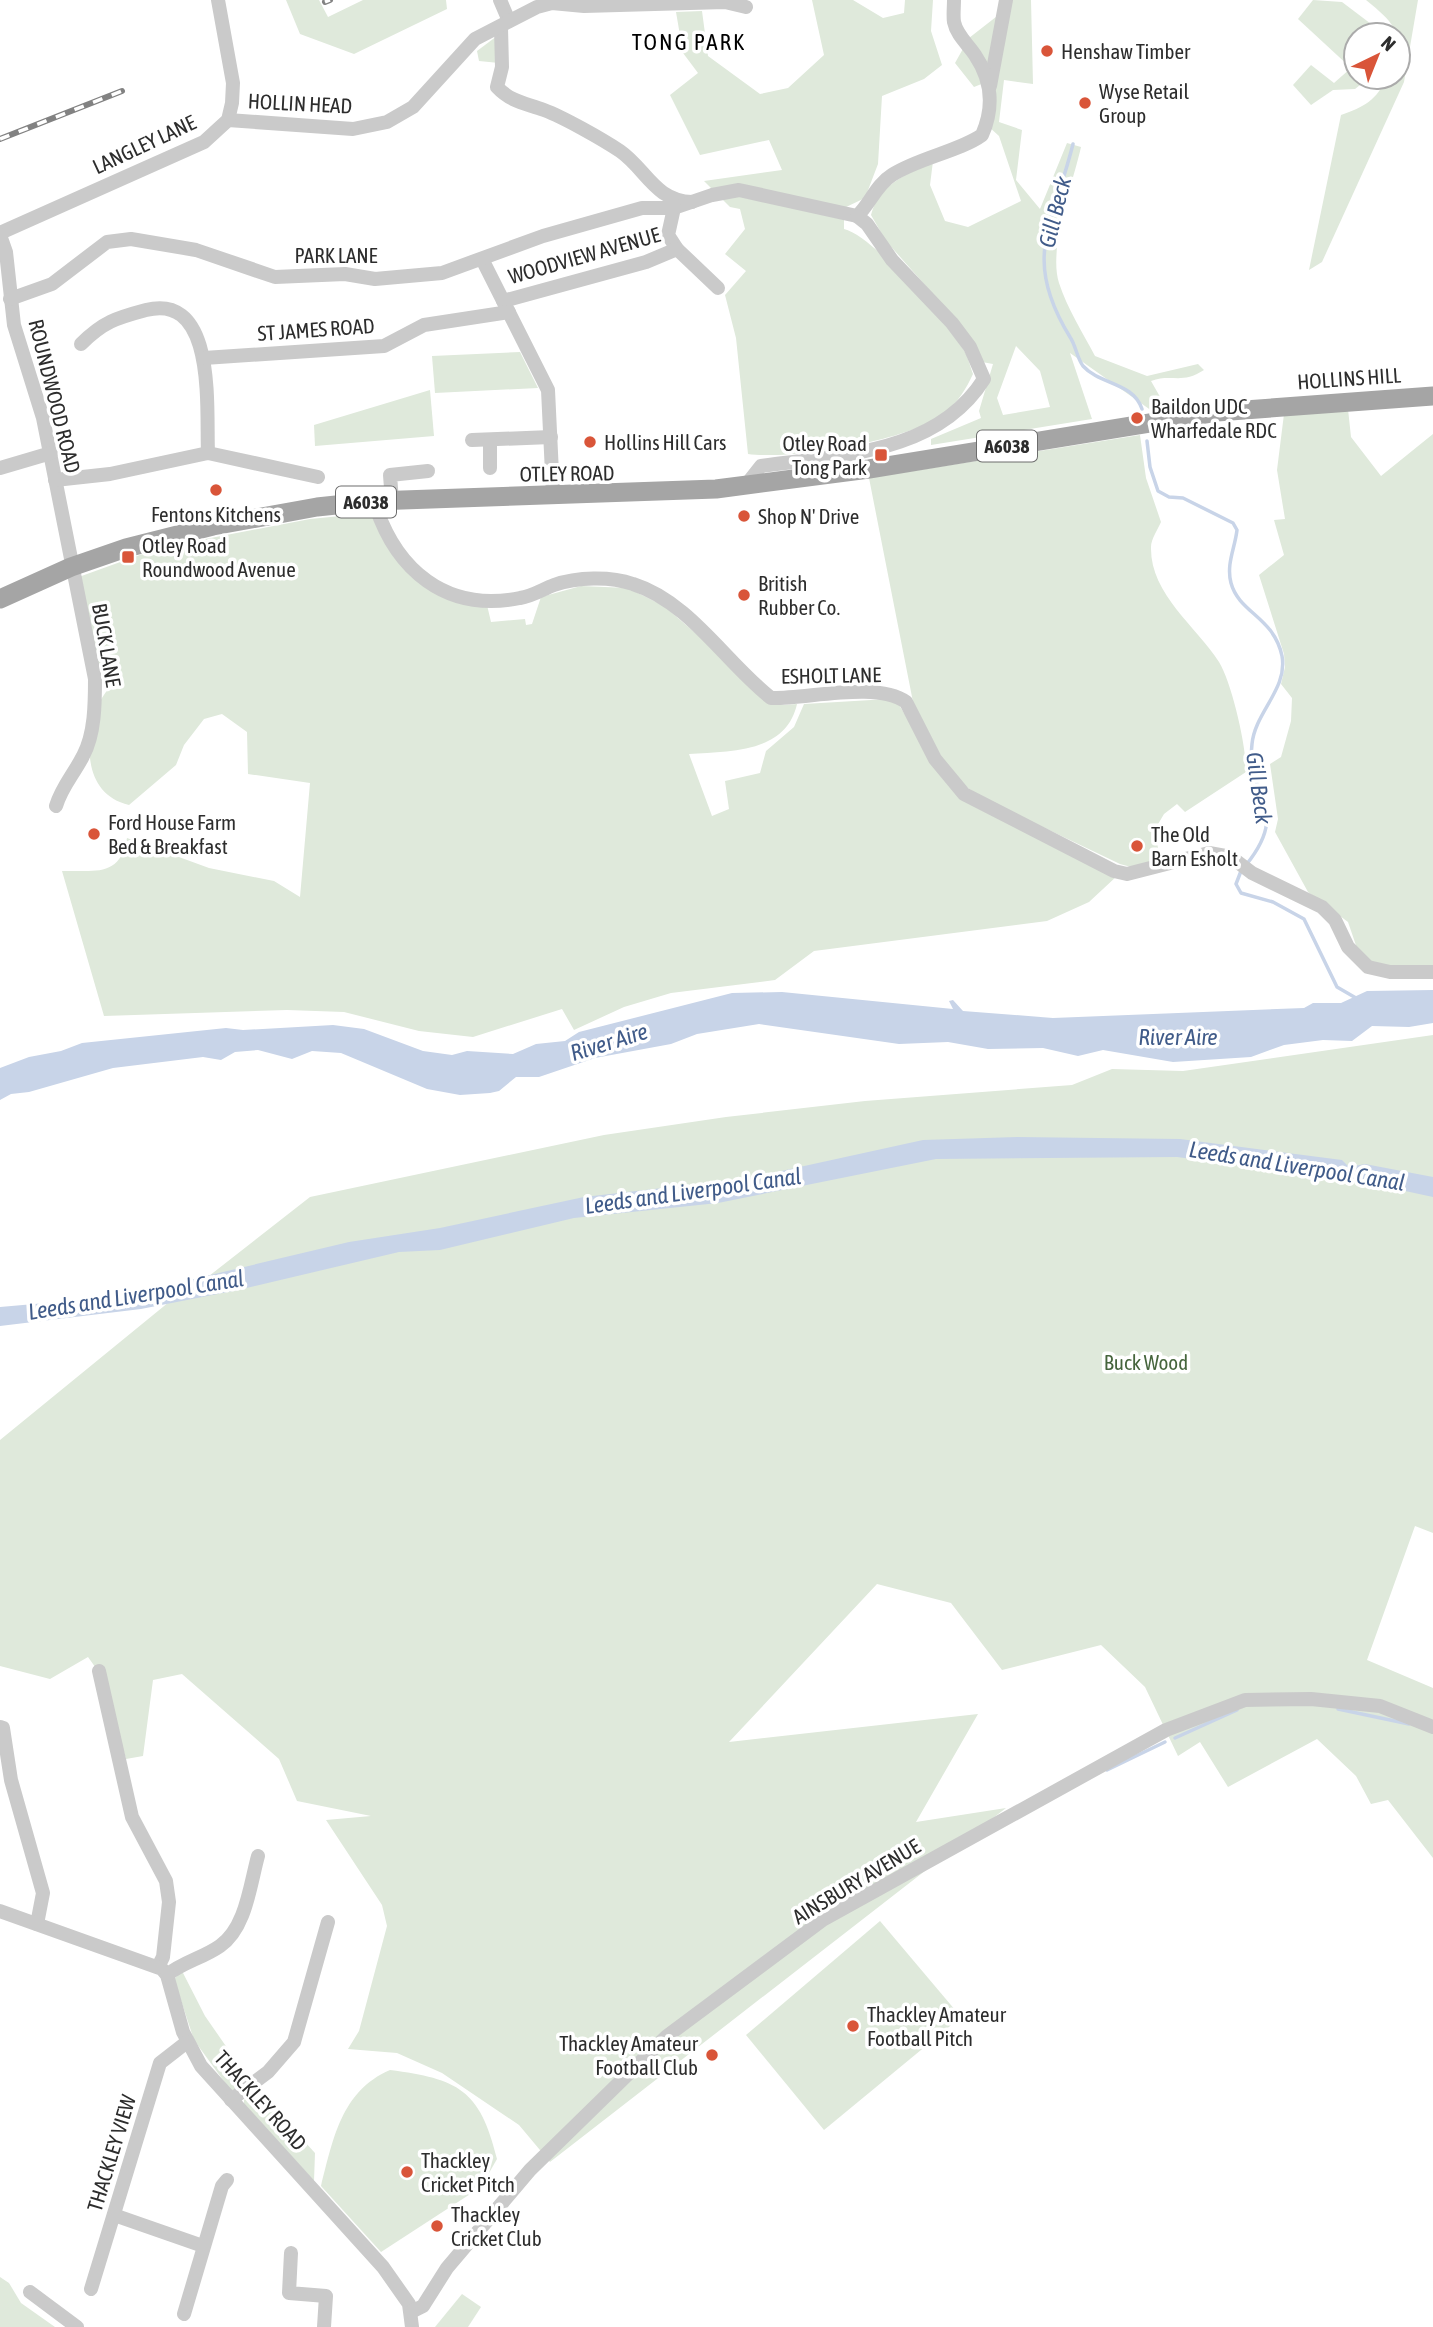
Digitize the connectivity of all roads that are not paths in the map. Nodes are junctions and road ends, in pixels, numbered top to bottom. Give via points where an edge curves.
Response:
1 (218, 0) edge
2 (500, 0) edge
3 (954, 0) edge
4 (1006, 0) edge
5 (589, 3) edge
6 (746, 7) dead end
7 (505, 24) junction
8 (989, 88) junction
9 (229, 120) junction
10 (697, 202) junction
11 (674, 208) junction
12 (864, 216) junction
13 (0, 234) edge
14 (677, 249) junction
15 (483, 261) junction
16 (718, 288) dead end
17 (10, 299) junction
18 (506, 307) junction
19 (81, 344) dead end
20 (204, 358) junction
21 (1433, 396) edge
22 (1144, 425) joint
23 (551, 437) junction
24 (472, 440) dead end
25 (489, 440) junction
26 (51, 453) junction
27 (208, 453) junction
28 (0, 468) edge
29 (490, 468) dead end
30 (428, 471) dead end
31 (318, 477) dead end
32 (55, 480) junction
33 (746, 485) junction
34 (553, 494) junction
35 (383, 501) junction
36 (71, 567) junction
37 (0, 599) edge
38 (56, 806) dead end
39 (1433, 972) edge
40 (99, 1671) dead end
41 (0, 1727) edge
42 (1433, 1727) edge
43 (258, 1856) dead end
44 (0, 1911) edge
45 (328, 1922) dead end
46 (37, 1924) junction
47 (162, 1971) junction
48 (187, 2042) junction
49 (231, 2100) junction
50 (227, 2180) dead end
51 (114, 2216) junction
52 (203, 2246) junction
53 (291, 2253) dead end
54 (91, 2289) dead end
55 (30, 2292) dead end
56 (184, 2314) dead end
57 (412, 2319) edge
58 (77, 2327) edge
59 (324, 2327) edge

1 - 9 street, LANGLEY LANE via 233,83
2 - 7 street
3 - 8 street via 954,23
4 - 8 street
5 - 6 street, HOLLIN HEAD via 725,2
5 - 7 street, HOLLIN HEAD via 552,3
7 - 9 street, HOLLIN HEAD via 475,39 413,107 387,122 353,129
7 - 10 street via 497,86 506,96 545,110 621,152 656,190
8 - 12 street via 990,116 982,135 890,176 875,191
9 - 13 street, LANGLEY LANE via 204,142
10 - 11 street, PARK LANE
10 - 12 street, PARK LANE via 739,190
11 - 14 street via 668,235
11 - 15 street, PARK LANE via 630,212 543,236
12 - 33 street via 892,260 970,347 984,379 970,401 915,437 869,451 761,466
13 - 17 street, ROUNDWOOD ROAD
14 - 16 street
14 - 18 street, WOODVIEW AVENUE
15 - 17 street, PARK LANE via 442,274 375,279 345,274 275,277 196,250 131,239 107,242 52,284
15 - 18 street
17 - 26 street, ROUNDWOOD ROAD
18 - 20 street, ST JAMES ROAD via 424,325 384,346
18 - 23 street via 548,390
19 - 20 street via 106,322 160,307 180,314 196,330
20 - 27 street
21 - 22 main road, HOLLINS HILL / A6038 via 1236,410
22 - 33 main road, OTLEY ROAD / A6038
23 - 25 street
23 - 34 street
24 - 25 street
25 - 29 street
26 - 28 street
26 - 32 street, ROUNDWOOD ROAD
27 - 31 street
27 - 32 street via 110,474
30 - 35 street via 390,475
32 - 36 street, ROUNDWOOD ROAD
33 - 34 main road, OTLEY ROAD / A6038 via 647,494
34 - 35 main road, OTLEY ROAD / A6038
35 - 36 main road, OTLEY ROAD / A6038 via 193,530
35 - 39 street, ESHOLT LANE via 383,526 408,565 441,592 466,600 500,601 532,596 573,580 633,584 681,613 771,698 866,693 899,697 943,771 964,794 1114,871 1134,873 1221,853 1322,906 1348,947 1368,967
36 - 37 main road, OTLEY ROAD / A6038
36 - 38 street, BUCK LANE via 95,679 95,702 83,757 65,781
40 - 47 street, THACKLEY ROAD via 132,1817 163,1870 169,1891
41 - 46 street via 43,1893
42 - 57 street, AINSBURY AVENUE via 1380,1706 1311,1699 1245,1700 1166,1730 824,1919 667,2036 530,2170 447,2268
43 - 47 street via 235,1931 220,1945
44 - 46 street
45 - 49 street via 294,2042 268,2072
46 - 47 street
47 - 48 street, THACKLEY ROAD
48 - 49 street, THACKLEY ROAD
48 - 51 street, THACKLEY VIEW via 160,2063
49 - 57 street, THACKLEY ROAD via 383,2267 401,2290
50 - 52 street
51 - 52 street
51 - 54 street, THACKLEY VIEW
52 - 56 street
53 - 59 street via 289,2293 326,2296
55 - 58 street

